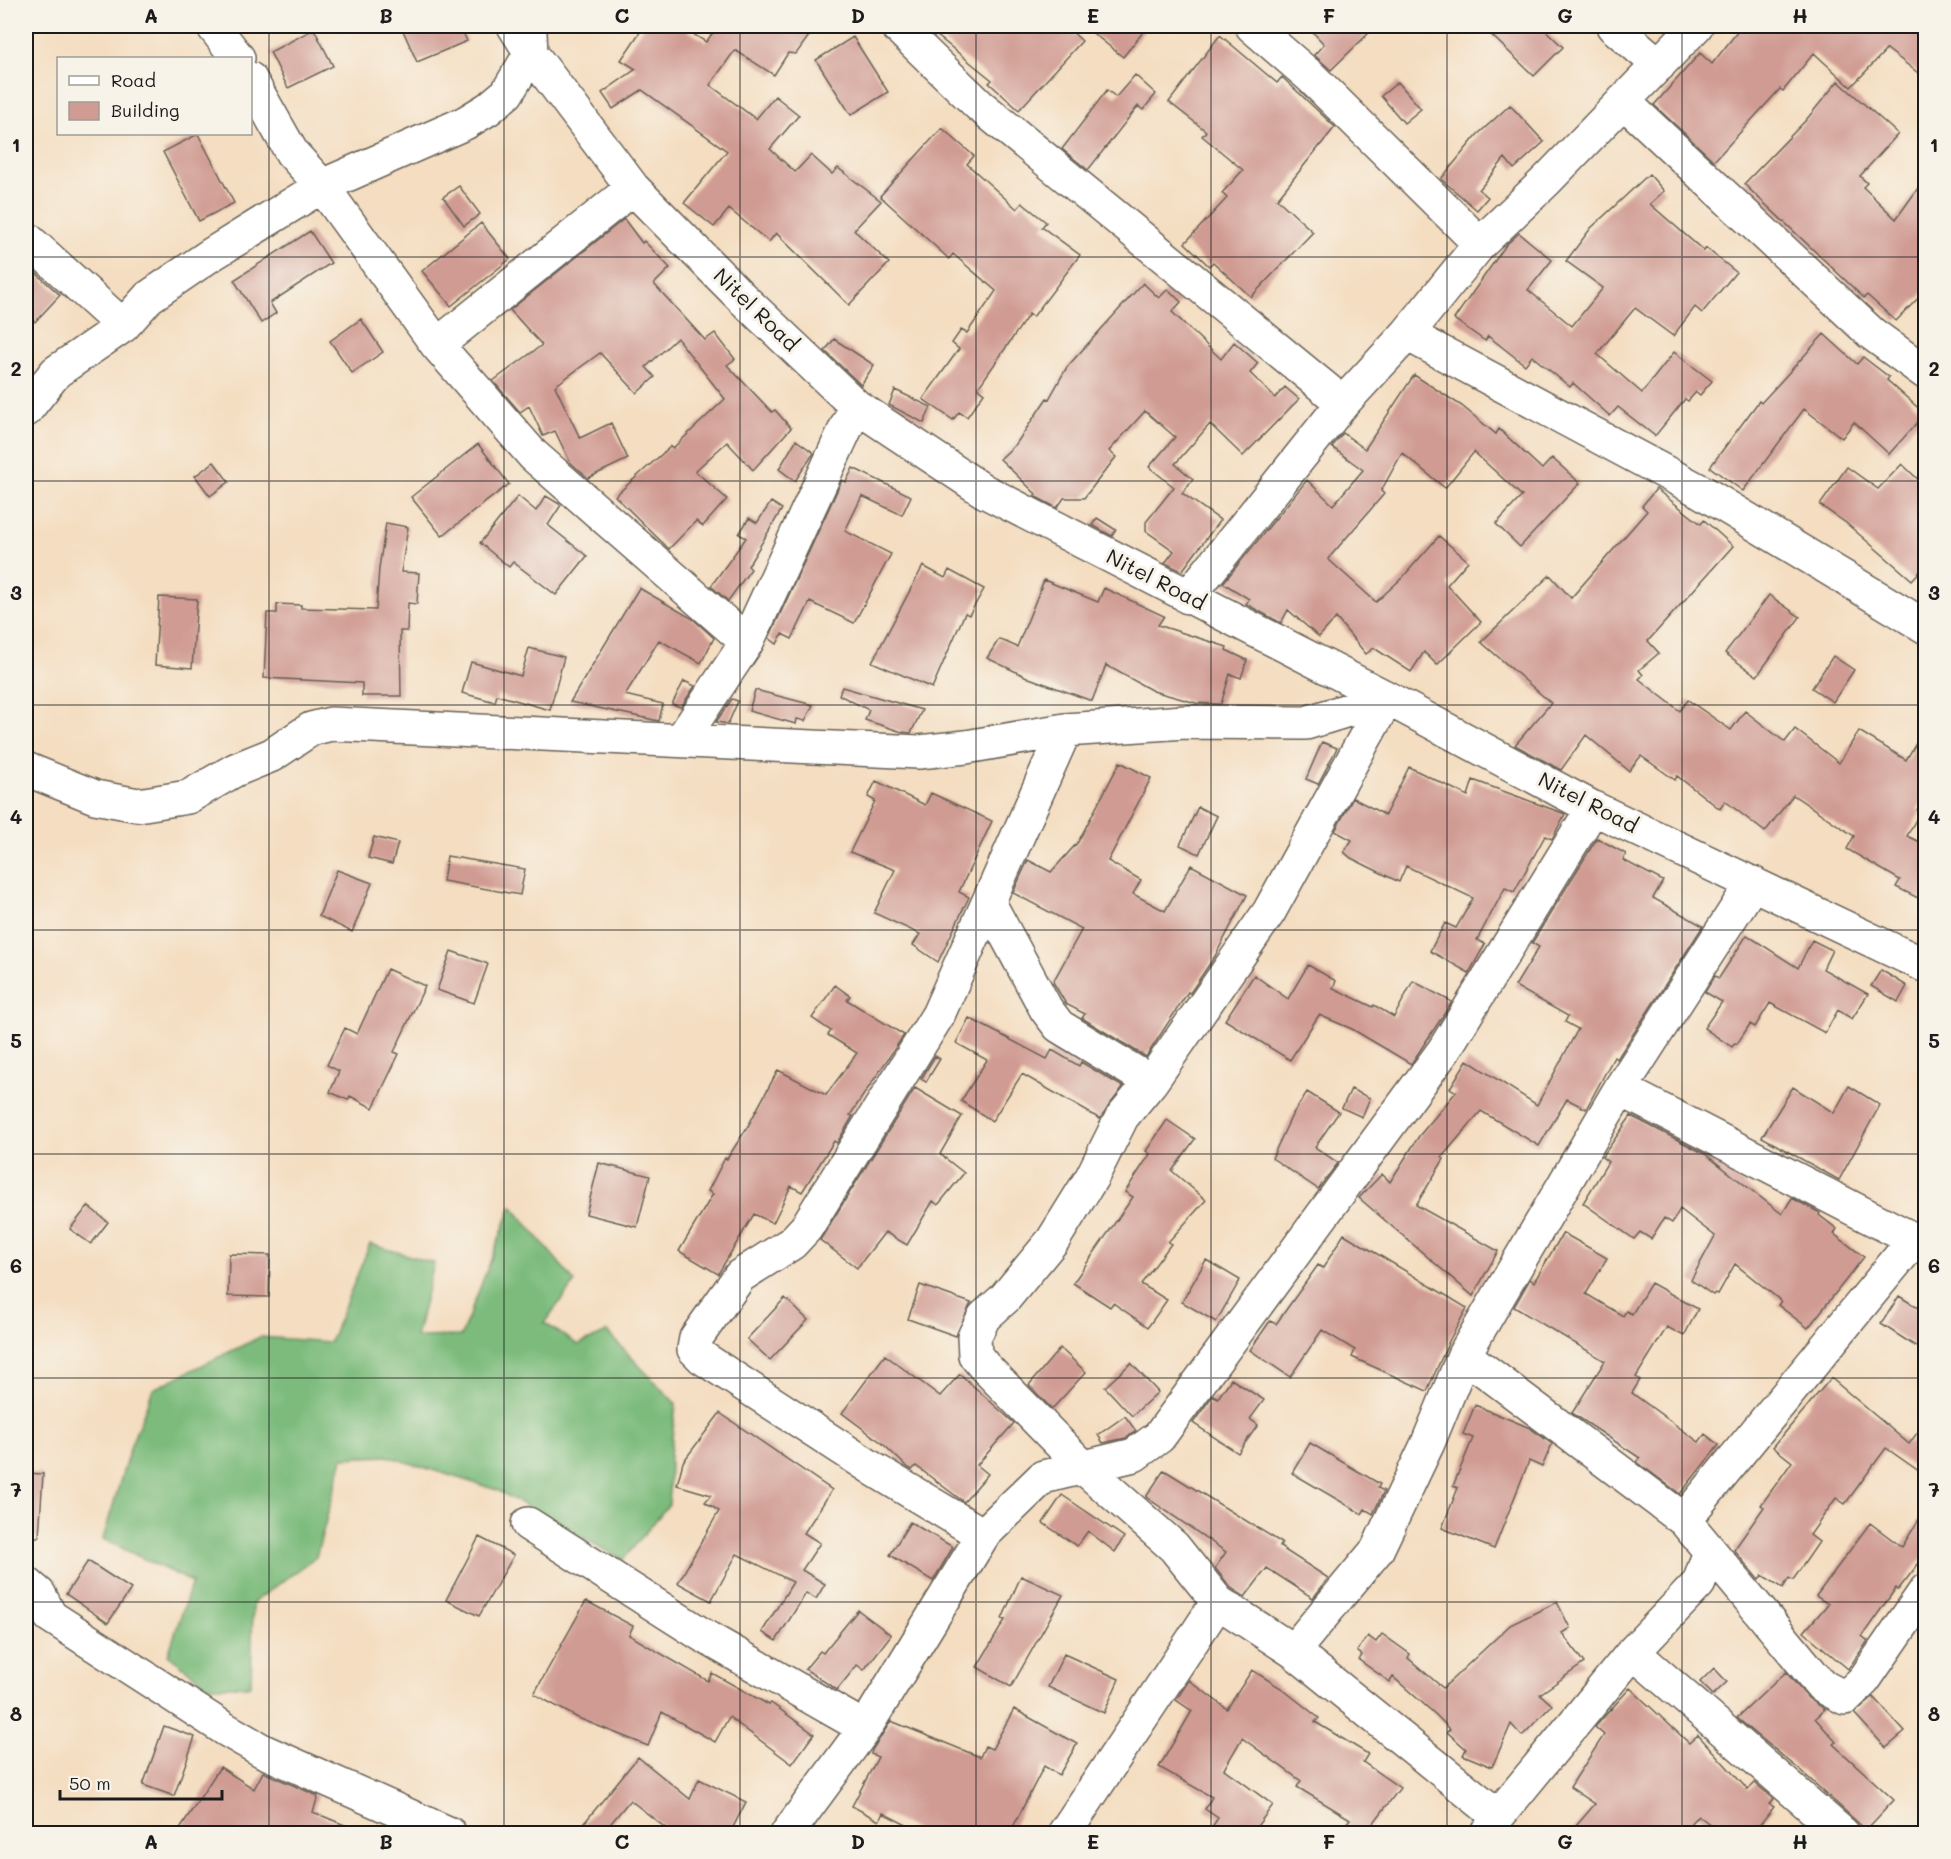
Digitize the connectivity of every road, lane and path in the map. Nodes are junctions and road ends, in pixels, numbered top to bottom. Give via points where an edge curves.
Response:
1 (213, 26) edge
2 (514, 26) edge
3 (897, 26) edge
4 (1252, 26) edge
5 (1612, 26) edge
6 (1696, 26) edge
7 (530, 39) edge
8 (237, 57) edge
9 (1659, 65) junction
10 (252, 83) edge
11 (1623, 101) junction
12 (322, 186) junction
13 (633, 188) junction
14 (26, 238) edge
15 (1480, 244) junction
16 (123, 326) junction
17 (1407, 334) junction
18 (437, 345) junction
19 (1926, 373) edge
20 (1343, 403) junction
21 (856, 406) junction
22 (26, 410) edge
23 (1188, 597) junction
24 (1926, 627) edge
25 (747, 642) junction
26 (1387, 698) junction
27 (1065, 730) junction
28 (682, 739) junction
29 (26, 769) edge
30 (1593, 808) junction
31 (1753, 883) junction
32 (988, 903) junction
33 (1926, 966) edge
34 (1151, 1082) junction
35 (1620, 1089) junction
36 (1920, 1243) edge
37 (1464, 1355) junction
38 (1082, 1466) junction
39 (1684, 1520) junction
40 (528, 1524) dead end
41 (983, 1535) junction
42 (1710, 1551) junction
43 (26, 1583) edge
44 (1926, 1590) edge
45 (1218, 1602) junction
46 (1293, 1652) junction
47 (1633, 1652) junction
48 (865, 1728) junction
49 (1492, 1825) edge
50 (1070, 1832) edge
51 (450, 1833) edge
52 (787, 1833) edge
53 (1843, 1833) edge

1 - 8 street
2 - 7 street, Nitel Road
3 - 20 street via 979,105
4 - 15 street via 1311,77
5 - 9 street
6 - 9 street
7 - 12 street via 507,93 488,109 465,123
7 - 13 street, Nitel Road
9 - 11 street
10 - 12 street via 292,153
11 - 15 street
11 - 19 street via 1871,333
12 - 16 street via 149,297
12 - 18 street
13 - 18 street
13 - 21 street, Nitel Road
14 - 16 street
15 - 17 street
16 - 22 street via 56,372
17 - 20 street
17 - 24 street via 1702,492
18 - 25 street via 533,455
20 - 23 street
21 - 23 street, Nitel Road via 984,491
21 - 25 street
23 - 26 street, Nitel Road
25 - 28 street
26 - 27 street via 1306,723 1185,722
26 - 30 street, Nitel Road
26 - 34 street via 1269,912
27 - 28 street via 919,752
27 - 32 street
28 - 29 street via 331,724 311,729 272,755 188,796 138,806 95,797
30 - 31 street, Nitel Road
30 - 38 street via 1444,1050 1159,1437 1134,1455
31 - 33 street, Nitel Road
31 - 35 street
32 - 34 street via 1059,1026
32 - 41 street via 938,1015 806,1228 792,1243 740,1275 696,1338 694,1349 875,1470
34 - 38 street via 1122,1117 1092,1178 1053,1240 984,1317 974,1337 975,1354 984,1366
35 - 36 street
35 - 37 street
36 - 39 street
37 - 39 street
37 - 46 street via 1377,1550
38 - 41 street via 1043,1477
38 - 45 street via 1173,1547
39 - 42 street
40 - 48 street via 704,1636
41 - 48 street
42 - 44 street via 1822,1686 1845,1698 1864,1680
42 - 47 street via 1699,1583
43 - 51 street via 39,1593 50,1616 225,1730
45 - 46 street
45 - 50 street
46 - 49 street
47 - 49 street
47 - 53 street
48 - 52 street

